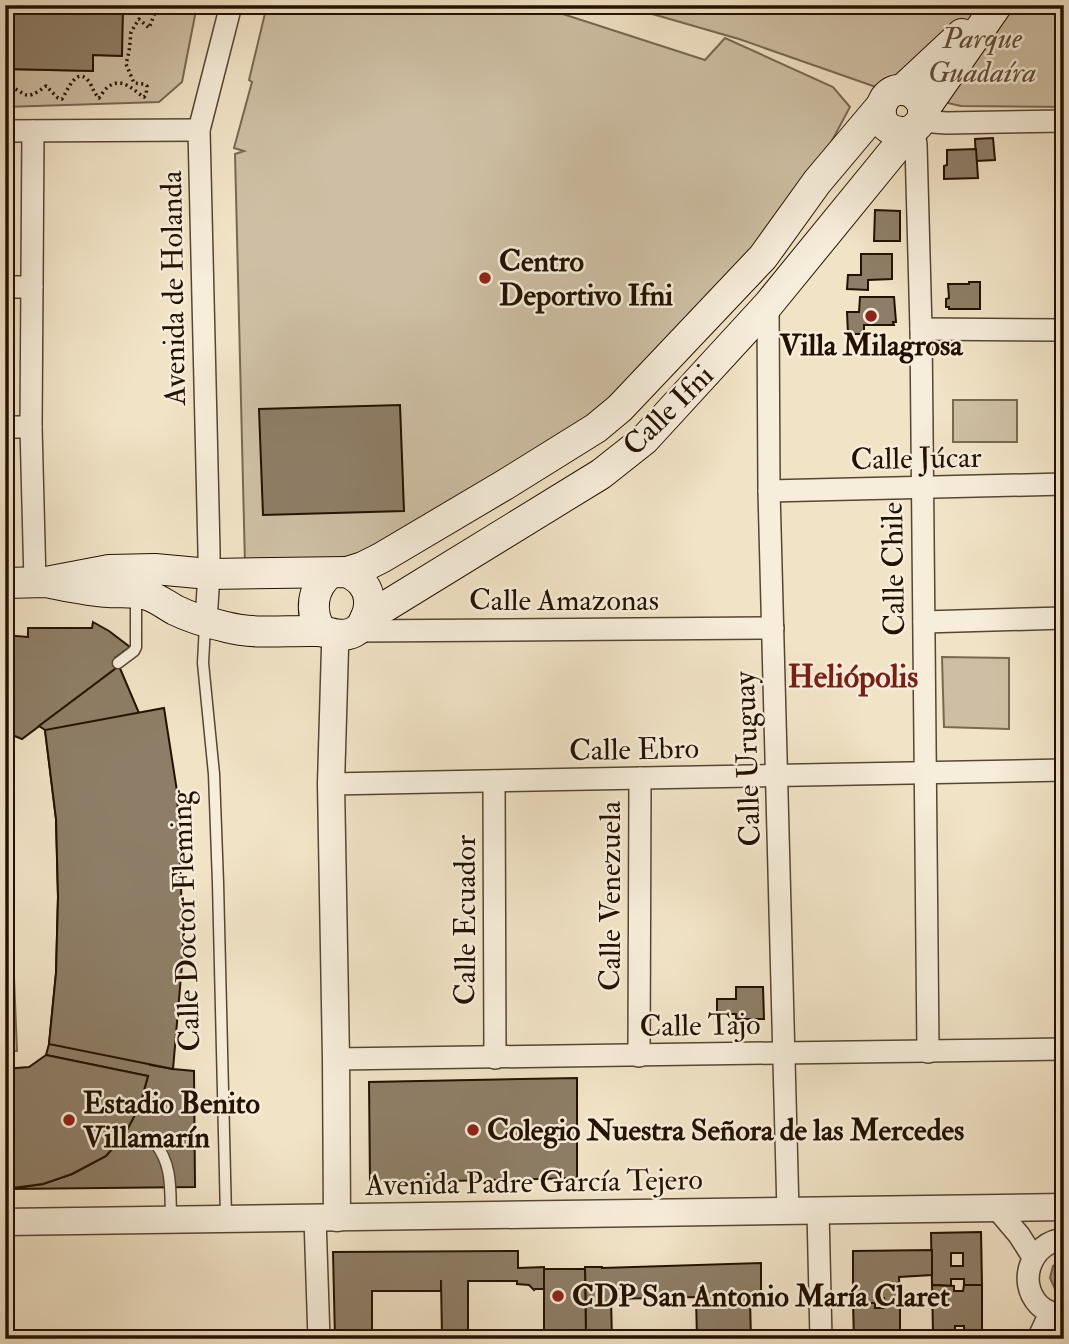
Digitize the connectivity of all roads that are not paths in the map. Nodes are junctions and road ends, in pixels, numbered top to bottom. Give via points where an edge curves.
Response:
1 (231, 5) edge
2 (995, 5) edge
3 (891, 98) junction
4 (1064, 121) edge
5 (917, 123) junction
6 (199, 130) junction
7 (5, 131) edge
8 (33, 131) junction
9 (5, 287) edge
10 (32, 287) junction
11 (768, 305) junction
12 (921, 330) junction
13 (1064, 330) edge
14 (5, 427) edge
15 (31, 427) junction
16 (1064, 484) edge
17 (922, 487) junction
18 (769, 491) junction
19 (338, 572) junction
20 (209, 574) junction
21 (40, 582) junction
22 (5, 583) edge
23 (136, 593) junction
24 (1064, 618) edge
25 (206, 621) junction
26 (924, 622) junction
27 (773, 628) junction
28 (345, 629) junction
29 (118, 663) dead end
30 (1064, 770) edge
31 (926, 773) junction
32 (777, 775) junction
33 (640, 778) junction
34 (494, 781) junction
35 (331, 784) junction
36 (1064, 1049) edge
37 (928, 1052) junction
38 (784, 1054) junction
39 (639, 1056) junction
40 (495, 1058) junction
41 (337, 1059) junction
42 (155, 1143) dead end
43 (1064, 1207) edge
44 (997, 1209) junction
45 (818, 1211) junction
46 (788, 1212) junction
47 (326, 1218) junction
48 (226, 1220) junction
49 (171, 1221) junction
50 (5, 1222) edge
51 (1064, 1239) edge
52 (1033, 1257) junction
53 (1057, 1315) edge
54 (319, 1339) edge
55 (821, 1339) edge
56 (1038, 1339) edge

1 - 6 street, Avenida de Holanda
2 - 3 main road, Calle Ifni
2 - 5 main road, Calle Ifni
3 - 5 main road via 880,111 890,129 900,133
3 - 19 main road, Calle Ifni via 817,182 763,257 620,408 596,428 381,558
4 - 5 street
5 - 11 main road, Calle Ifni
5 - 12 street, Calle Chile
6 - 8 street
6 - 20 street, Avenida de Holanda
7 - 8 street
8 - 10 street
9 - 10 street
10 - 15 street
11 - 18 street, Calle Uruguay
11 - 28 main road, Calle Ifni via 644,440 601,474
12 - 13 street
12 - 17 street, Calle Chile
14 - 15 street
15 - 21 street
16 - 17 street, Calle Júcar
17 - 18 street, Calle Júcar
17 - 26 street, Calle Chile
18 - 27 street, Calle Uruguay
19 - 20 main road
19 - 28 main road via 362,581 370,603
19 - 28 main road via 318,586 314,615
20 - 21 main road via 109,570
20 - 25 street, Avenida de Holanda
21 - 22 main road
21 - 23 main road
23 - 25 main road
23 - 29 lane via 136,647
24 - 26 street
25 - 28 main road via 259,632
25 - 48 lane, Calle Doctor Fleming via 203,663 218,870
26 - 31 street, Calle Chile
27 - 28 street, Calle Amazonas
27 - 32 street, Calle Uruguay
28 - 35 street via 335,649
30 - 31 street, Calle Ebro
31 - 32 street, Calle Ebro
31 - 37 street, Calle Chile
32 - 33 street, Calle Ebro
32 - 38 street, Calle Uruguay
33 - 34 street, Calle Ebro
33 - 39 street, Calle Venezuela
34 - 35 street, Calle Ebro
34 - 40 street, Calle Ecuador
35 - 41 street
36 - 37 street, Calle Tajo
37 - 38 street, Calle Tajo
38 - 39 street, Calle Tajo
38 - 46 street, Calle Uruguay
39 - 40 street, Calle Tajo
40 - 41 street, Calle Tajo
41 - 47 street
42 - 49 lane via 168,1164
43 - 44 street, Avenida Padre García Tejero
44 - 45 street, Avenida Padre García Tejero
44 - 52 street
45 - 46 street, Avenida Padre García Tejero
45 - 55 street
46 - 47 street, Avenida Padre García Tejero
47 - 48 street, Avenida Padre García Tejero
47 - 54 street
48 - 49 street, Avenida Padre García Tejero
49 - 50 street, Avenida Padre García Tejero
51 - 52 street via 1045,1245
52 - 53 street via 1028,1269 1032,1295 1040,1306
53 - 56 street

